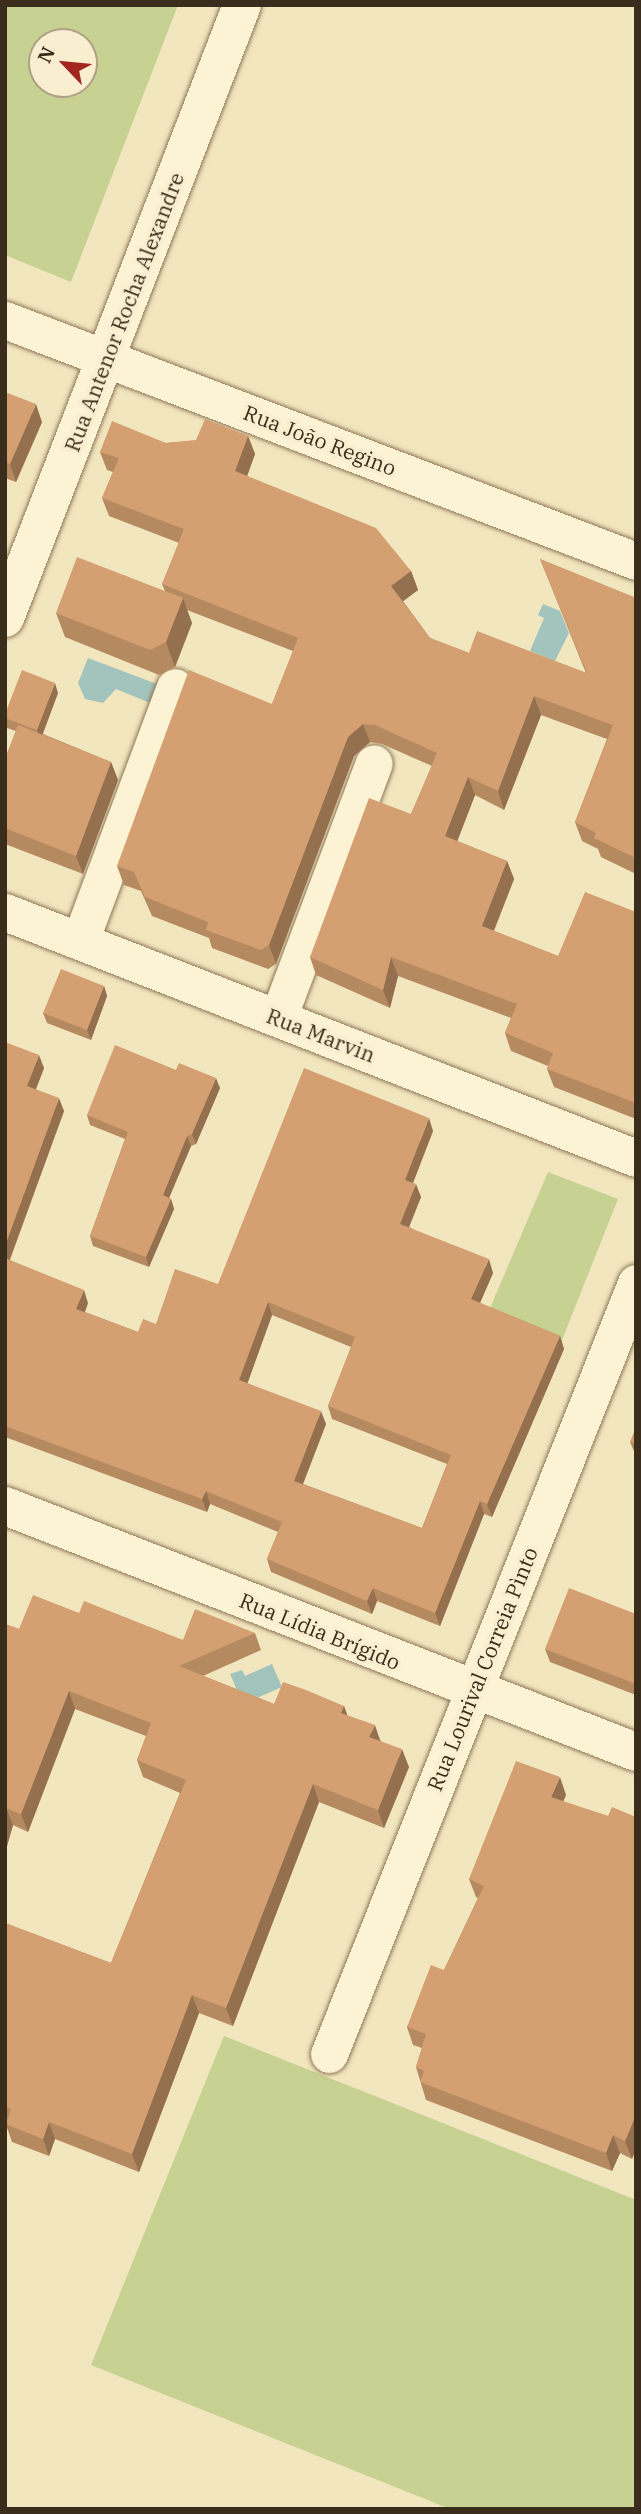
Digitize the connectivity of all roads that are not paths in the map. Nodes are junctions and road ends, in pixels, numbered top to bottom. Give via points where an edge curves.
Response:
1 (243, 5) edge
2 (5, 320) edge
3 (106, 359) junction
4 (636, 561) edge
5 (5, 618) edge
6 (175, 687) dead end
7 (374, 763) dead end
8 (5, 912) edge
9 (80, 940) junction
10 (278, 1018) junction
11 (636, 1158) edge
12 (636, 1283) edge
13 (5, 1506) edge
14 (472, 1691) junction
15 (636, 1752) edge
16 (330, 2054) dead end

1 - 3 street, Rua Antenor Rocha Alexandre
2 - 3 street, Rua João Regino
3 - 4 street, Rua João Regino
3 - 5 street, Rua Antenor Rocha Alexandre
6 - 9 street
7 - 10 street
8 - 9 street, Rua Marvin
9 - 10 street, Rua Marvin
10 - 11 street, Rua Marvin
12 - 14 street, Rua Lourival Correia Pìnto
13 - 14 street, Rua Lídia Brígido
14 - 15 street, Rua Lídia Brígido
14 - 16 street, Rua Lourival Correia Pìnto

